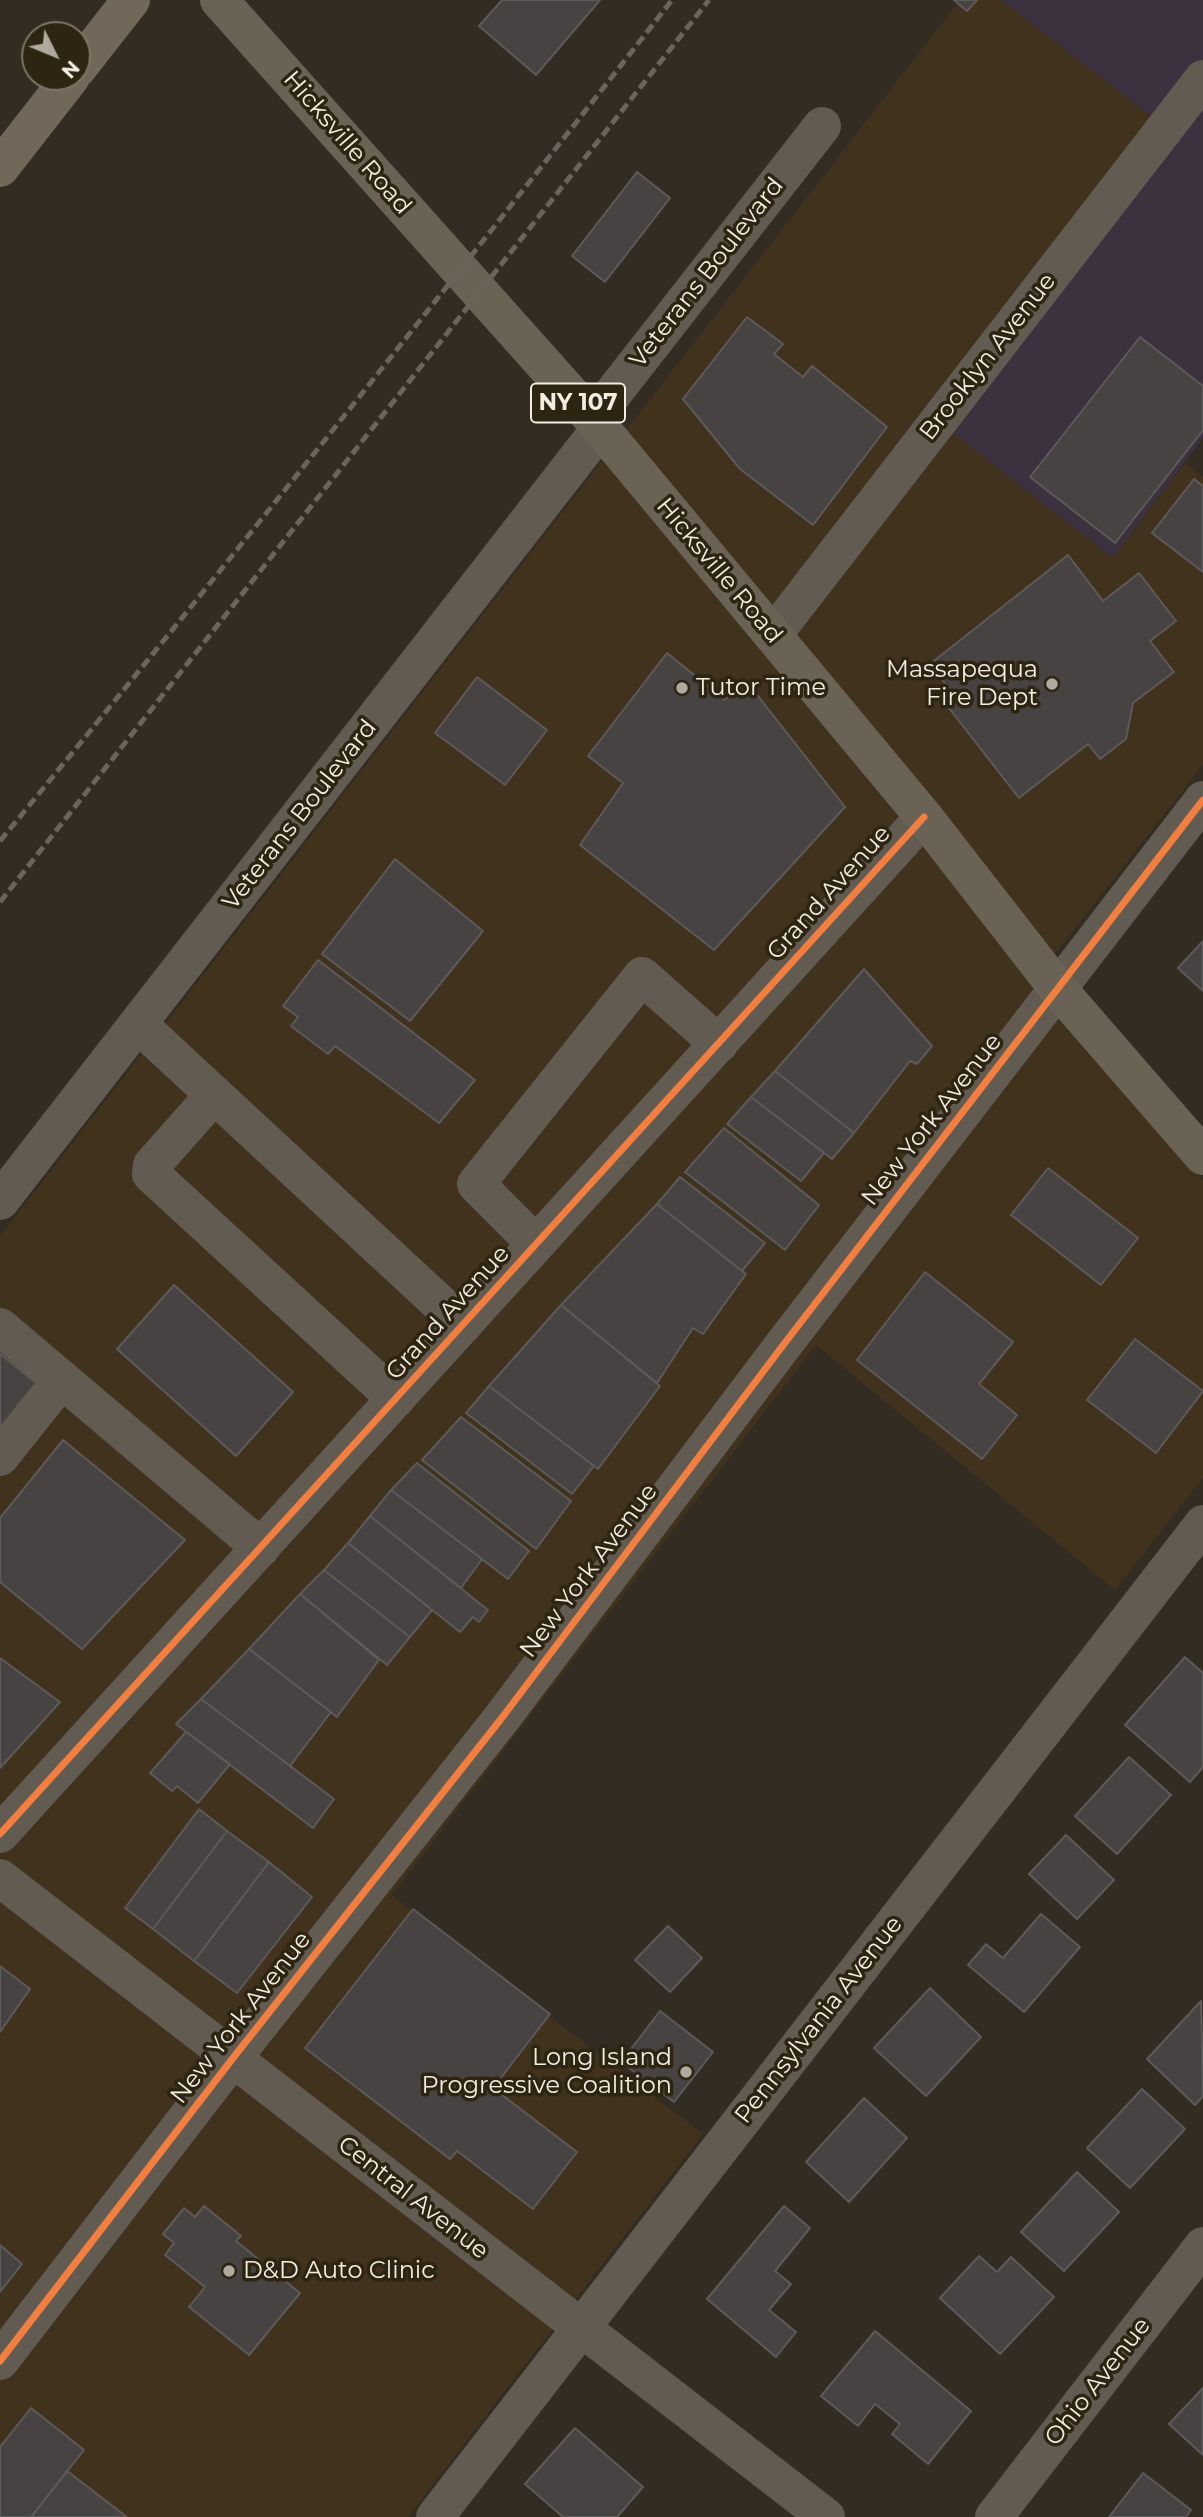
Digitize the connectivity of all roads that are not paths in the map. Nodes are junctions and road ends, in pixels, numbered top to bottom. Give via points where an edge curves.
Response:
1 (131, 0) edge
2 (219, 0) edge
3 (91, 51) edge
4 (1203, 79) edge
5 (60, 91) edge
6 (822, 126) dead end
7 (0, 168) edge
8 (596, 424) junction
9 (773, 635) junction
10 (1203, 800) edge
11 (924, 817) junction
12 (1058, 989) junction
13 (138, 1024) junction
14 (719, 1044) junction
15 (214, 1095) junction
16 (1203, 1156) edge
17 (0, 1200) edge
18 (536, 1244) junction
19 (463, 1325) junction
20 (0, 1327) edge
21 (62, 1379) junction
22 (396, 1399) junction
23 (0, 1457) edge
24 (1203, 1524) edge
25 (261, 1548) junction
26 (0, 1834) edge
27 (0, 1878) edge
28 (233, 2058) junction
29 (1203, 2246) edge
30 (581, 2328) junction
31 (0, 2361) edge
32 (435, 2517) edge
33 (826, 2517) edge
34 (994, 2517) edge

1 - 3 highway
2 - 8 main road, Hicksville Road / NY 107
4 - 9 street, Brooklyn Avenue
5 - 7 highway
6 - 8 street, Veterans Boulevard
8 - 9 main road, Hicksville Road / NY 107
8 - 13 street, Veterans Boulevard
9 - 11 main road, Hicksville Road / NY 107
10 - 12 street, New York Avenue
11 - 12 main road, Hicksville Road / NY 107
11 - 14 street, Grand Avenue
12 - 16 main road, Hicksville Road / NY 107
12 - 28 street, New York Avenue via 501,1719
13 - 15 street
13 - 17 street, Veterans Boulevard
14 - 18 street, Grand Avenue
14 - 18 street via 642,976 476,1184
15 - 19 street
15 - 22 street via 152,1165 151,1174
18 - 19 street, Grand Avenue
19 - 22 street, Grand Avenue
20 - 21 street
21 - 23 street
21 - 25 street
22 - 25 street, Grand Avenue
24 - 30 street, Pennsylvania Avenue
25 - 26 street, Grand Avenue
27 - 28 street, Central Avenue
28 - 30 street, Central Avenue
28 - 31 street, New York Avenue
29 - 34 street, Ohio Avenue
30 - 32 street, Pennsylvania Avenue
30 - 33 street, Central Avenue

